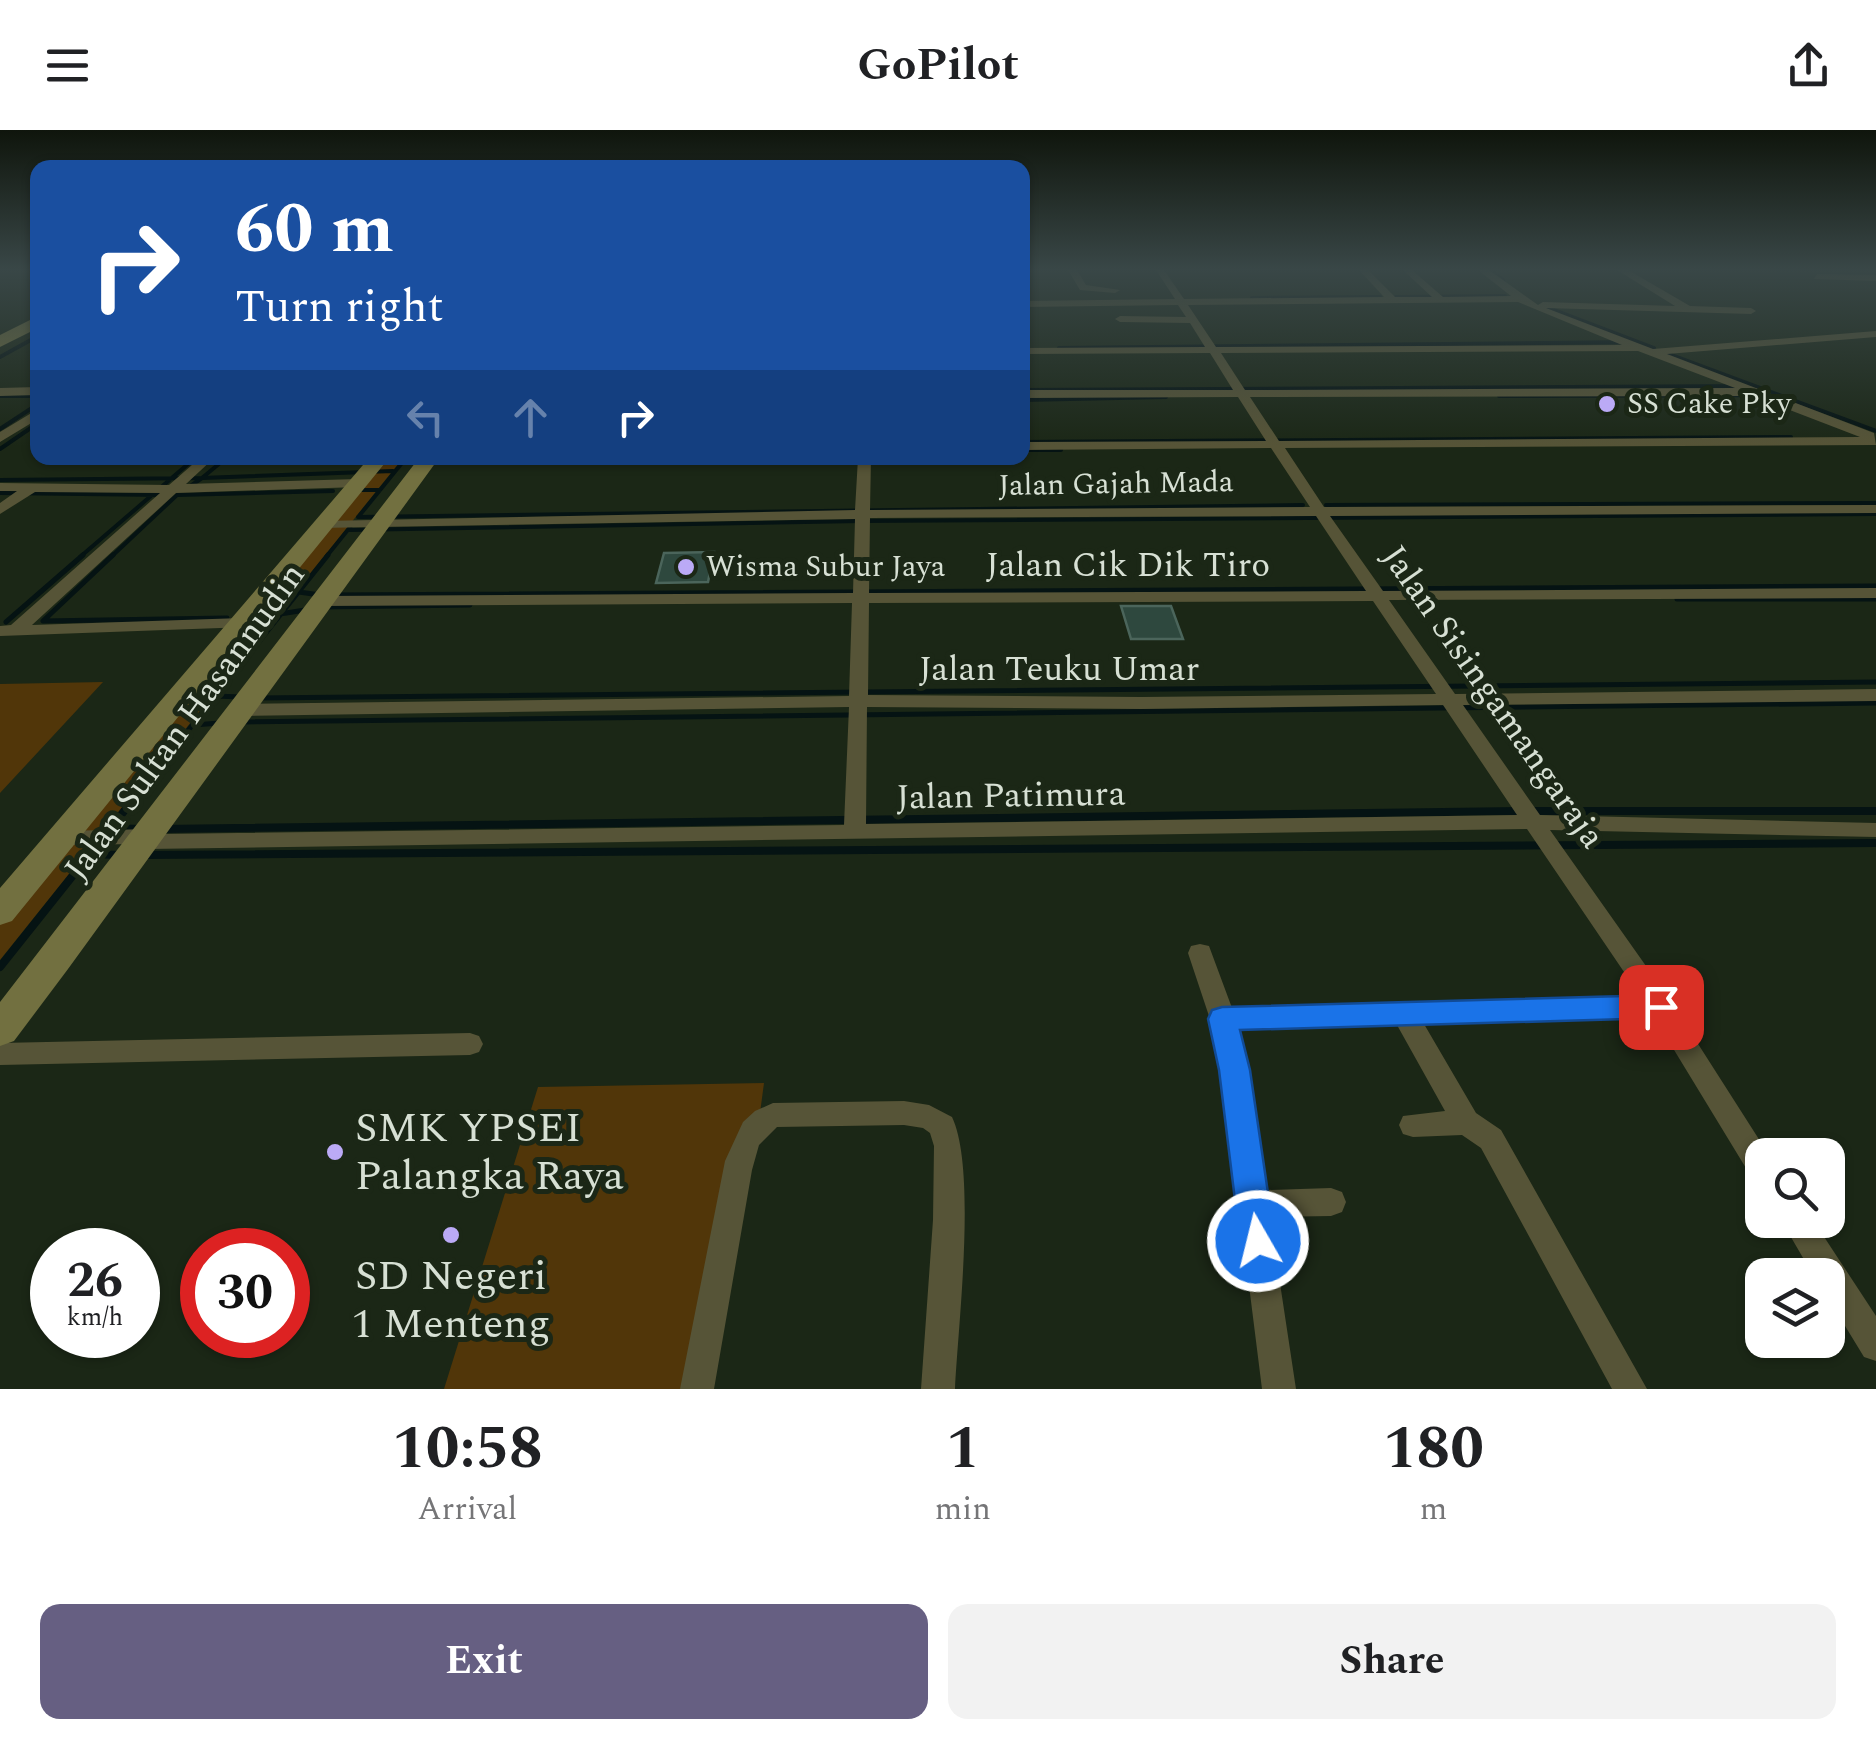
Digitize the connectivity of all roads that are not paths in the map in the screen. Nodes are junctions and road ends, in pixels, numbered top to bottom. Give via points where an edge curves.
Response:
1 (30, 329) edge
2 (1197, 329) edge
3 (1589, 329) edge
4 (1876, 334) edge
5 (0, 345) edge
6 (1637, 348) junction
7 (1210, 349) junction
8 (1030, 351) edge
9 (1650, 352) junction
10 (1030, 390) edge
11 (0, 392) edge
12 (30, 392) edge
13 (1242, 392) junction
14 (1753, 392) junction
15 (30, 418) edge
16 (0, 438) edge
17 (1876, 440) edge
18 (1275, 443) junction
19 (1030, 446) edge
20 (199, 465) edge
21 (373, 465) edge
22 (421, 465) edge
23 (864, 465) edge
24 (358, 483) junction
25 (0, 487) edge
26 (32, 487) junction
27 (171, 489) junction
28 (1876, 509) edge
29 (0, 510) edge
30 (1318, 510) junction
31 (863, 514) junction
32 (351, 525) junction
33 (1876, 593) edge
34 (1376, 594) junction
35 (860, 596) junction
36 (320, 601) junction
37 (242, 623) junction
38 (8, 631) edge
39 (1876, 695) edge
40 (1449, 698) junction
41 (860, 701) junction
42 (242, 710) junction
43 (1535, 822) junction
44 (1876, 830) edge
45 (854, 831) junction
46 (63, 838) junction
47 (149, 839) junction
48 (0, 912) edge
49 (1200, 953) dead end
50 (1661, 1007) junction
51 (1403, 1011) junction
52 (1222, 1019) junction
53 (0, 1030) edge
54 (470, 1044) dead end
55 (0, 1054) edge
56 (1466, 1122) junction
57 (1413, 1126) dead end
58 (1745, 1141) edge
59 (1331, 1202) dead end
60 (1252, 1204) junction
61 (1808, 1238) edge
62 (1876, 1345) edge
63 (697, 1389) edge
64 (938, 1389) edge
65 (1280, 1389) edge
66 (1630, 1389) edge

1 - 5 street
2 - 7 street, Jalan Sisingamangaraja
3 - 6 street
4 - 9 street
6 - 7 street
6 - 9 street
7 - 8 street
7 - 13 street, Jalan Sisingamangaraja
9 - 14 street
10 - 13 street
11 - 12 street
13 - 14 street
13 - 18 street, Jalan Sisingamangaraja
14 - 17 street
15 - 16 street
17 - 18 street
18 - 19 street
18 - 30 street, Jalan Sisingamangaraja
20 - 27 street
21 - 24 street
22 - 32 street, Jalan Sultan Hasannudin
23 - 31 street
24 - 27 street
24 - 32 street
25 - 26 street
26 - 27 street
26 - 29 street
27 - 38 street
28 - 30 street, Jalan Gajah Mada
30 - 31 street, Jalan Gajah Mada
30 - 34 street, Jalan Sisingamangaraja
31 - 32 street, Jalan Gajah Mada
31 - 35 street
32 - 36 street, Jalan Sultan Hasannudin
32 - 37 street
33 - 34 street, Jalan Cik Dik Tiro
34 - 35 street, Jalan Cik Dik Tiro
34 - 40 street, Jalan Sisingamangaraja
35 - 36 street, Jalan Cik Dik Tiro
35 - 41 street
36 - 42 street, Jalan Sultan Hasannudin
37 - 38 street
37 - 46 street
39 - 40 street, Jalan Teuku Umar
40 - 41 street, Jalan Teuku Umar
40 - 43 street, Jalan Sisingamangaraja
41 - 42 street, Jalan Teuku Umar
41 - 45 street
42 - 47 street, Jalan Sultan Hasannudin
43 - 44 street, Jalan Patimura
43 - 45 street, Jalan Patimura
43 - 50 street, Jalan Sisingamangaraja
45 - 47 street, Jalan Patimura
46 - 47 street, Jalan Patimura
46 - 48 street
47 - 53 street, Jalan Sultan Hasannudin
49 - 52 street
50 - 51 street
50 - 58 street, Jalan Sisingamangaraja
51 - 52 street
51 - 56 street
52 - 60 street
54 - 55 street
56 - 57 street
56 - 66 street via 1494,1145
59 - 60 street
60 - 65 street
61 - 62 street
63 - 64 street via 737,1170 757,1122 773,1115 904,1113 942,1126 948,1146

